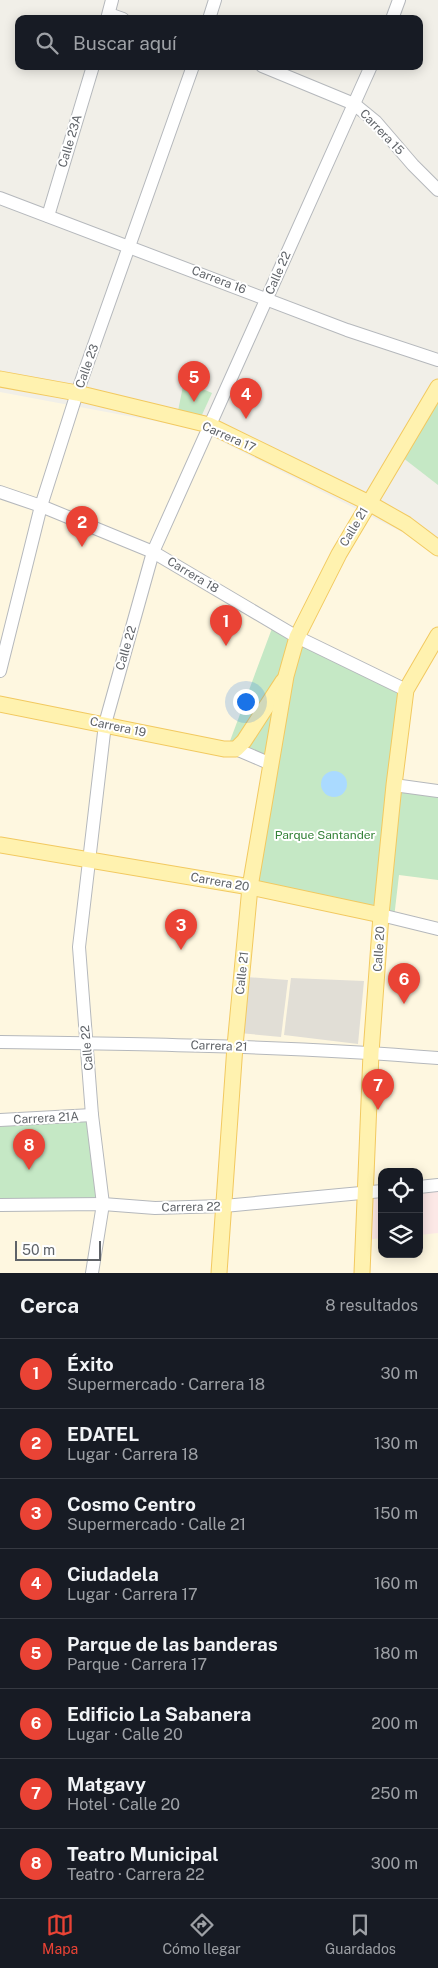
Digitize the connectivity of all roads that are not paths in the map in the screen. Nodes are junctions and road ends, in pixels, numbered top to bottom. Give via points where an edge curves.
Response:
1 (112, 0) edge
2 (215, 0) edge
3 (399, 0) edge
4 (108, 15) edge
5 (210, 15) edge
6 (393, 15) edge
7 (92, 70) edge
8 (192, 70) edge
9 (272, 70) edge
10 (368, 70) edge
11 (354, 104) junction
12 (438, 190) edge
13 (0, 198) edge
14 (48, 216) junction
15 (130, 246) junction
16 (266, 299) junction
17 (438, 360) edge
18 (0, 379) edge
19 (438, 387) edge
20 (77, 393) junction
21 (209, 425) junction
22 (0, 492) edge
23 (369, 504) junction
24 (41, 506) junction
25 (438, 548) edge
26 (153, 552) junction
27 (438, 635) edge
28 (297, 637) junction
29 (0, 671) edge
30 (286, 676) junction
31 (406, 690) junction
32 (0, 704) edge
33 (105, 724) junction
34 (236, 749) junction
35 (271, 764) junction
36 (394, 785) junction
37 (438, 791) edge
38 (0, 845) edge
39 (88, 860) junction
40 (250, 887) junction
41 (381, 915) junction
42 (438, 929) edge
43 (0, 1042) edge
44 (86, 1043) junction
45 (235, 1046) junction
46 (371, 1052) junction
47 (438, 1058) edge
48 (92, 1115) junction
49 (0, 1120) edge
50 (438, 1185) edge
51 (423, 1187) edge
52 (378, 1191) edge
53 (364, 1192) junction
54 (103, 1204) junction
55 (0, 1205) edge
56 (224, 1206) junction
57 (92, 1273) edge
58 (219, 1273) edge
59 (362, 1273) edge

1 - 4 street
2 - 5 street
3 - 6 street
7 - 14 street, Calle 23A
8 - 15 street, Calle 23
9 - 11 street, Carrera 15
10 - 11 street, Calle 22
11 - 12 street, Carrera 15 via 376,122
11 - 16 street, Calle 22
13 - 14 street, Carrera 16
14 - 15 street, Carrera 16
15 - 16 street, Carrera 16
15 - 20 street, Calle 23
16 - 17 street, Carrera 16
16 - 21 street, Calle 22
18 - 20 main road, Carrera 17
19 - 23 main road, Calle 21
20 - 21 main road, Carrera 17
20 - 24 street, Calle 23
21 - 23 main road, Carrera 17
21 - 26 street, Calle 22
22 - 24 street, Carrera 18
23 - 25 main road, Carrera 17 via 406,524
23 - 28 main road, Calle 21 via 338,554
24 - 26 street, Carrera 18
24 - 29 street, Calle 23
26 - 28 street, Carrera 18
26 - 33 street, Calle 22
27 - 31 main road, Calle 20
28 - 30 main road, Calle 21
28 - 31 street, Carrera 18
30 - 34 main road, Calle 21
30 - 35 main road, Calle 21
31 - 36 main road, Calle 20
32 - 33 main road, Carrera 19
33 - 34 main road, Carrera 19
33 - 39 street, Calle 22
34 - 35 street
35 - 40 main road, Calle 21
36 - 37 street
36 - 41 main road, Calle 20
38 - 39 main road, Carrera 20
39 - 40 main road, Carrera 20
39 - 44 street, Calle 22 via 79,947
40 - 41 main road, Carrera 20
40 - 45 main road, Calle 21
41 - 42 street, Carrera 20
41 - 46 main road, Calle 20
43 - 44 street, Carrera 21
44 - 45 street, Carrera 21
44 - 48 street, Calle 22
45 - 46 street, Carrera 21
45 - 56 main road, Calle 21
46 - 47 street, Carrera 21
46 - 53 main road, Calle 20
48 - 49 street, Carrera 21A
48 - 54 street, Calle 22
50 - 51 street
52 - 53 street, Carrera 22
53 - 56 street, Carrera 22
53 - 59 main road, Calle 20
54 - 55 street, Carrera 22
54 - 56 street, Carrera 22 via 156,1208
54 - 57 street, Calle 22
56 - 58 main road, Calle 21

